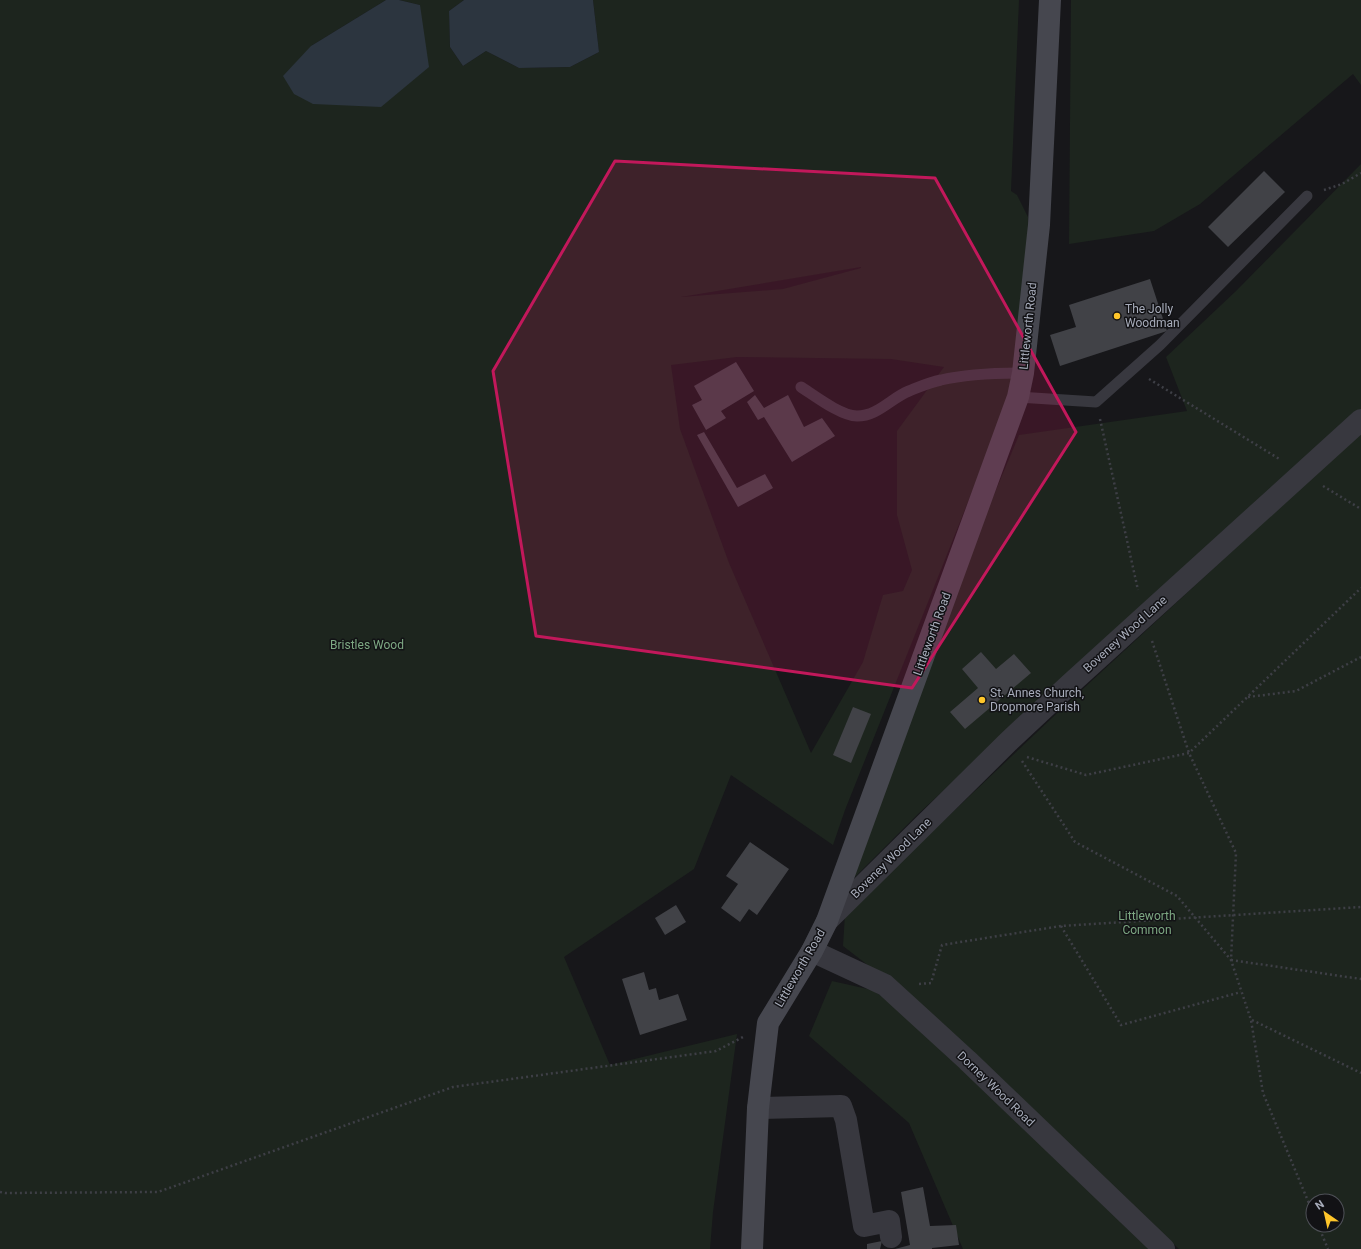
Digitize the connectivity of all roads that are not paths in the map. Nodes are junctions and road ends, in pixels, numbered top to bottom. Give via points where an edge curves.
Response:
1 (1050, 0) edge
2 (1307, 196) road end
3 (1023, 373) junction
4 (801, 387) dead end
5 (1018, 397) junction
6 (1361, 420) edge
7 (827, 921) junction
8 (812, 951) junction
9 (758, 1108) junction
10 (891, 1237) dead end
11 (752, 1249) edge
12 (1164, 1249) edge

1 - 3 street, Littleworth Road via 1039,225
2 - 5 lane via 1160,345 1096,402
3 - 4 lane via 989,373 940,380 907,391 875,413 858,416 845,414
3 - 5 street, Littleworth Road
5 - 7 street, Littleworth Road
6 - 7 street, Boveney Wood Lane via 1144,617 1013,748
7 - 8 street, Littleworth Road
8 - 9 street, Littleworth Road via 768,1023
8 - 12 street, Dorney Wood Road via 885,985
9 - 10 street via 841,1106 846,1120 864,1226 889,1221
9 - 11 street, Littleworth Road

